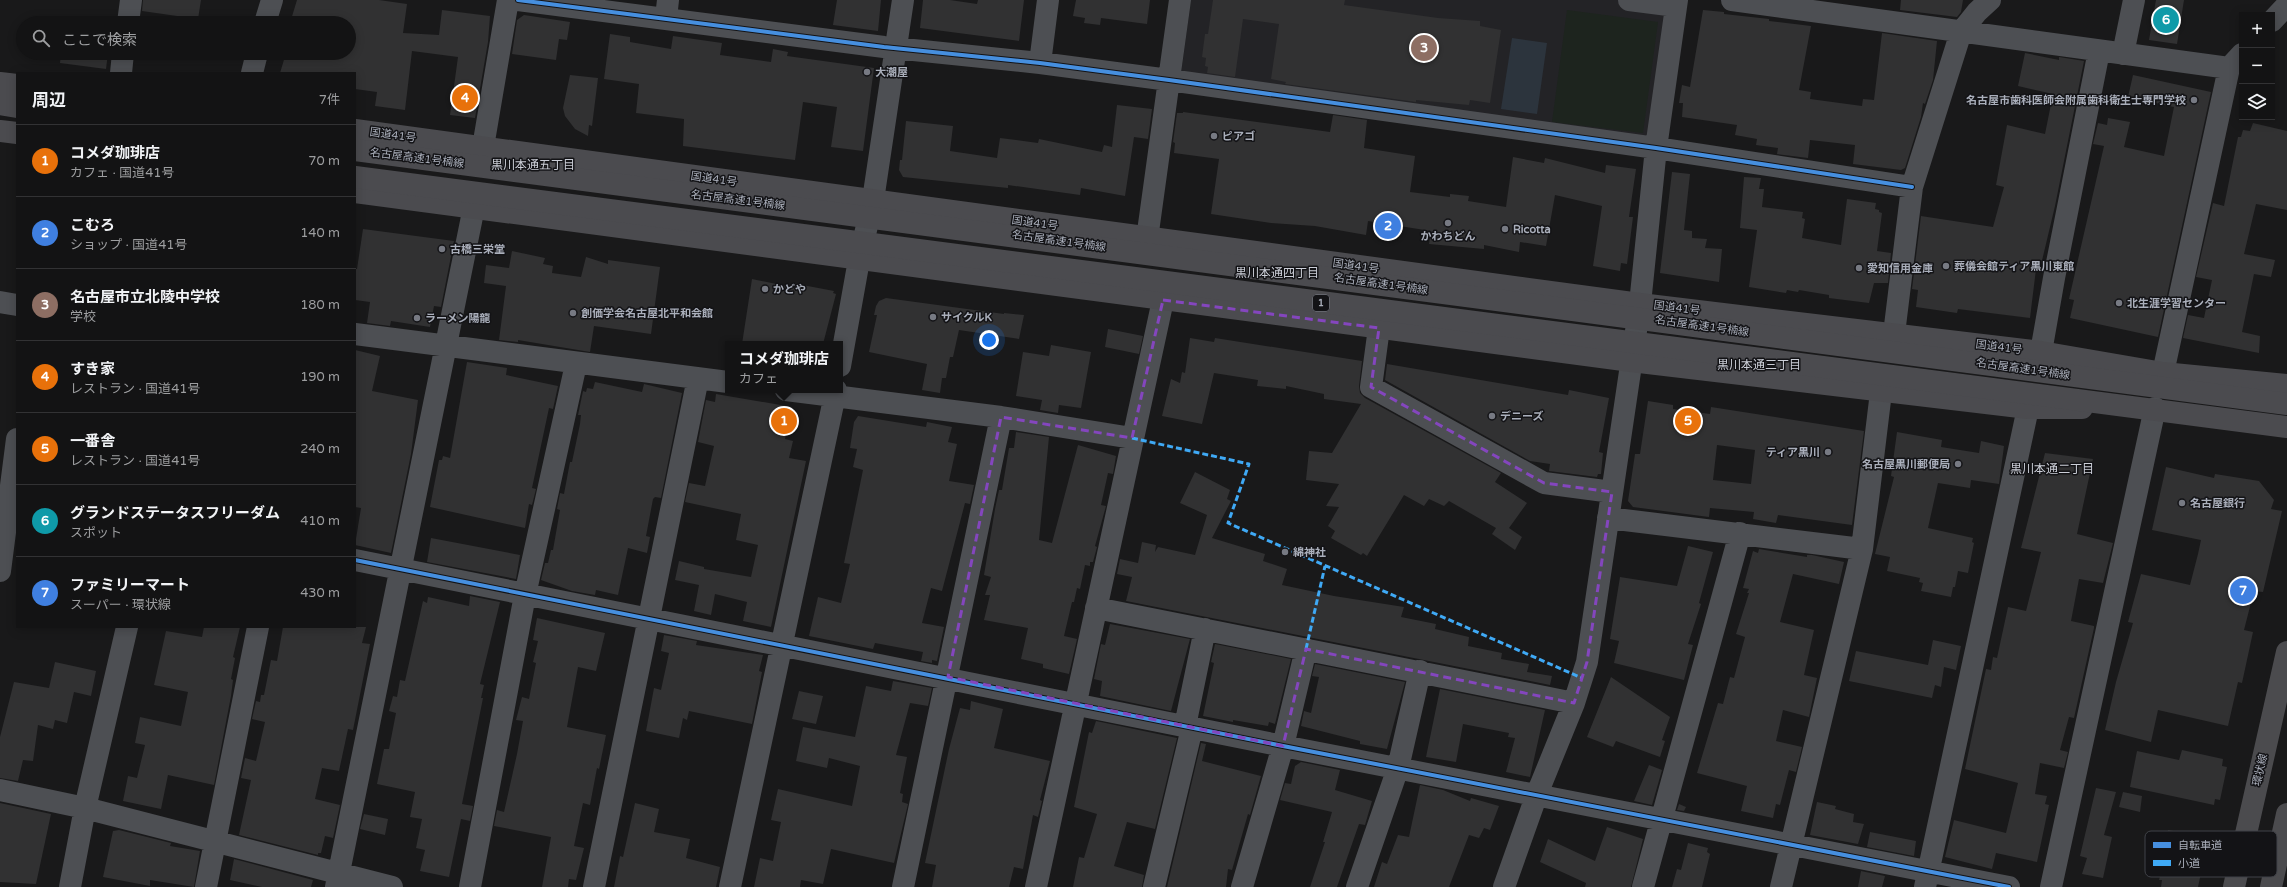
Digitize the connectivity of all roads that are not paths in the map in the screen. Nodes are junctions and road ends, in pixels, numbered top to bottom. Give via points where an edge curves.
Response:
1 (131, 0) edge
2 (272, 0) edge
3 (508, 0) edge
4 (518, 0) edge
5 (903, 0) edge
6 (1048, 0) edge
7 (1180, 0) edge
8 (1629, 0) edge
9 (1732, 0) edge
10 (1990, 0) edge
11 (2134, 0) edge
12 (1676, 3) edge
13 (2287, 5) edge
14 (1820, 6) edge
15 (667, 9) edge
16 (129, 16) edge
17 (267, 16) edge
18 (2275, 18) edge
19 (1961, 32) junction
20 (897, 47) junction
21 (2099, 51) junction
22 (2123, 54) junction
23 (122, 60) edge
24 (255, 60) edge
25 (2235, 61) edge
26 (1040, 63) junction
27 (121, 72) edge
28 (252, 72) edge
29 (1169, 80) junction
30 (0, 83) edge
31 (16, 85) edge
32 (0, 104) edge
33 (16, 107) edge
34 (356, 130) edge
35 (0, 131) edge
36 (16, 133) edge
37 (0, 146) edge
38 (483, 147) junction
39 (16, 148) edge
40 (1656, 148) junction
41 (356, 150) edge
42 (356, 177) edge
43 (1912, 187) junction
44 (356, 192) edge
45 (874, 200) junction
46 (474, 207) junction
47 (1147, 238) junction
48 (859, 260) junction
49 (1163, 300) junction
50 (0, 302) edge
51 (1640, 304) junction
52 (16, 305) edge
53 (1379, 328) junction
54 (356, 334) edge
55 (1894, 334) junction
56 (447, 346) junction
57 (843, 349) edge
58 (2041, 352) junction
59 (1631, 361) junction
60 (576, 364) junction
61 (2163, 373) junction
62 (698, 378) junction
63 (725, 382) edge
64 (1881, 392) junction
65 (835, 393) edge
66 (2286, 400) edge
67 (2028, 408) junction
68 (2155, 408) junction
69 (1001, 417) junction
70 (2287, 427) edge
71 (2287, 432) edge
72 (1132, 438) junction
73 (16, 447) edge
74 (1612, 492) junction
75 (1608, 518) junction
76 (1740, 533) junction
77 (1862, 549) junction
78 (356, 560) edge
79 (0, 571) edge
80 (401, 571) junction
81 (525, 595) junction
82 (1096, 608) junction
83 (648, 620) junction
84 (126, 628) edge
85 (258, 628) edge
86 (1205, 629) junction
87 (782, 645) junction
88 (1306, 649) junction
89 (2287, 652) edge
90 (1420, 671) junction
91 (948, 677) junction
92 (1574, 703) junction
93 (1074, 704) junction
94 (1188, 727) junction
95 (1283, 746) junction
96 (1398, 768) junction
97 (0, 790) edge
98 (1537, 794) junction
99 (85, 808) junction
100 (2287, 814) edge
101 (1663, 818) junction
102 (2247, 831) edge
103 (215, 842) junction
104 (1791, 846) junction
105 (2277, 860) edge
106 (2236, 877) edge
107 (2273, 877) edge
108 (1926, 879) edge
109 (338, 880) edge
110 (70, 887) edge
111 (206, 887) edge
112 (392, 887) edge
113 (470, 887) edge
114 (594, 887) edge
115 (730, 887) edge
116 (903, 887) edge
117 (1036, 887) edge
118 (1154, 887) edge
119 (1242, 887) edge
120 (1358, 887) edge
121 (1504, 887) edge
122 (1643, 887) edge
123 (1781, 887) edge
124 (2009, 887) edge
125 (2051, 887) edge
126 (2234, 887) edge
127 (2271, 887) edge

1 - 16 street
2 - 17 street
3 - 38 street
4 - 15 street
5 - 20 street
6 - 26 street
7 - 29 street
8 - 12 street
9 - 14 street
10 - 19 street
11 - 22 street
12 - 40 street
13 - 18 street
14 - 19 street
15 - 20 street
19 - 21 street
19 - 43 street
20 - 26 street
20 - 45 street
21 - 22 street
21 - 58 street
22 - 25 street
23 - 27 street
24 - 28 street
25 - 61 street
26 - 29 street
29 - 40 street
29 - 47 street
30 - 31 highway
32 - 33 highway
34 - 38 highway, 国道41号
35 - 36 highway
37 - 39 highway
38 - 45 highway, 国道41号
40 - 43 street
40 - 51 street
41 - 66 highway, 名古屋高速1号楠線, bridge
42 - 70 highway, 1, bridge
43 - 55 street
44 - 46 highway
45 - 47 highway, 国道41号
45 - 48 street
46 - 48 highway
46 - 56 street
47 - 51 highway, 国道41号
48 - 49 highway
48 - 57 street
49 - 53 highway
49 - 72 street
50 - 52 street
51 - 55 highway, 国道41号
51 - 59 street
53 - 59 highway
53 - 74 street via 1371,387 1544,483
54 - 56 street
55 - 58 highway, 国道41号
56 - 60 street
56 - 80 street
58 - 61 highway, 国道41号
59 - 64 highway
59 - 74 street
60 - 62 street
60 - 81 street
61 - 66 highway, 国道41号
62 - 63 street
62 - 83 street
64 - 67 highway
64 - 77 street
65 - 69 street
65 - 87 street
67 - 68 highway
67 - 108 street
68 - 71 highway
68 - 125 street
69 - 72 street
69 - 91 street
72 - 82 street
73 - 79 street
74 - 75 street
75 - 76 street
75 - 92 street via 1587,662
76 - 77 street
76 - 101 street
77 - 104 street
78 - 80 street
80 - 81 street
80 - 109 street
81 - 83 street
81 - 113 street
82 - 86 street
82 - 93 street
83 - 87 street
83 - 114 street
84 - 99 street
85 - 103 street
86 - 88 street
86 - 94 street
87 - 91 street
87 - 115 street
88 - 90 street
88 - 95 street
89 - 102 main road, 環状線
90 - 92 street
90 - 96 street
91 - 93 street
91 - 116 street
92 - 98 street
93 - 94 street
93 - 117 street
94 - 95 street
94 - 118 street
95 - 96 street
95 - 119 street
96 - 98 street
96 - 120 street
97 - 99 street
98 - 101 street
98 - 121 street
99 - 103 street
99 - 110 street
100 - 105 main road
101 - 104 street
101 - 122 street
103 - 109 street
103 - 111 street
104 - 108 street
104 - 123 street
106 - 126 main road, 環状線
107 - 127 main road
108 - 124 street
109 - 112 street

